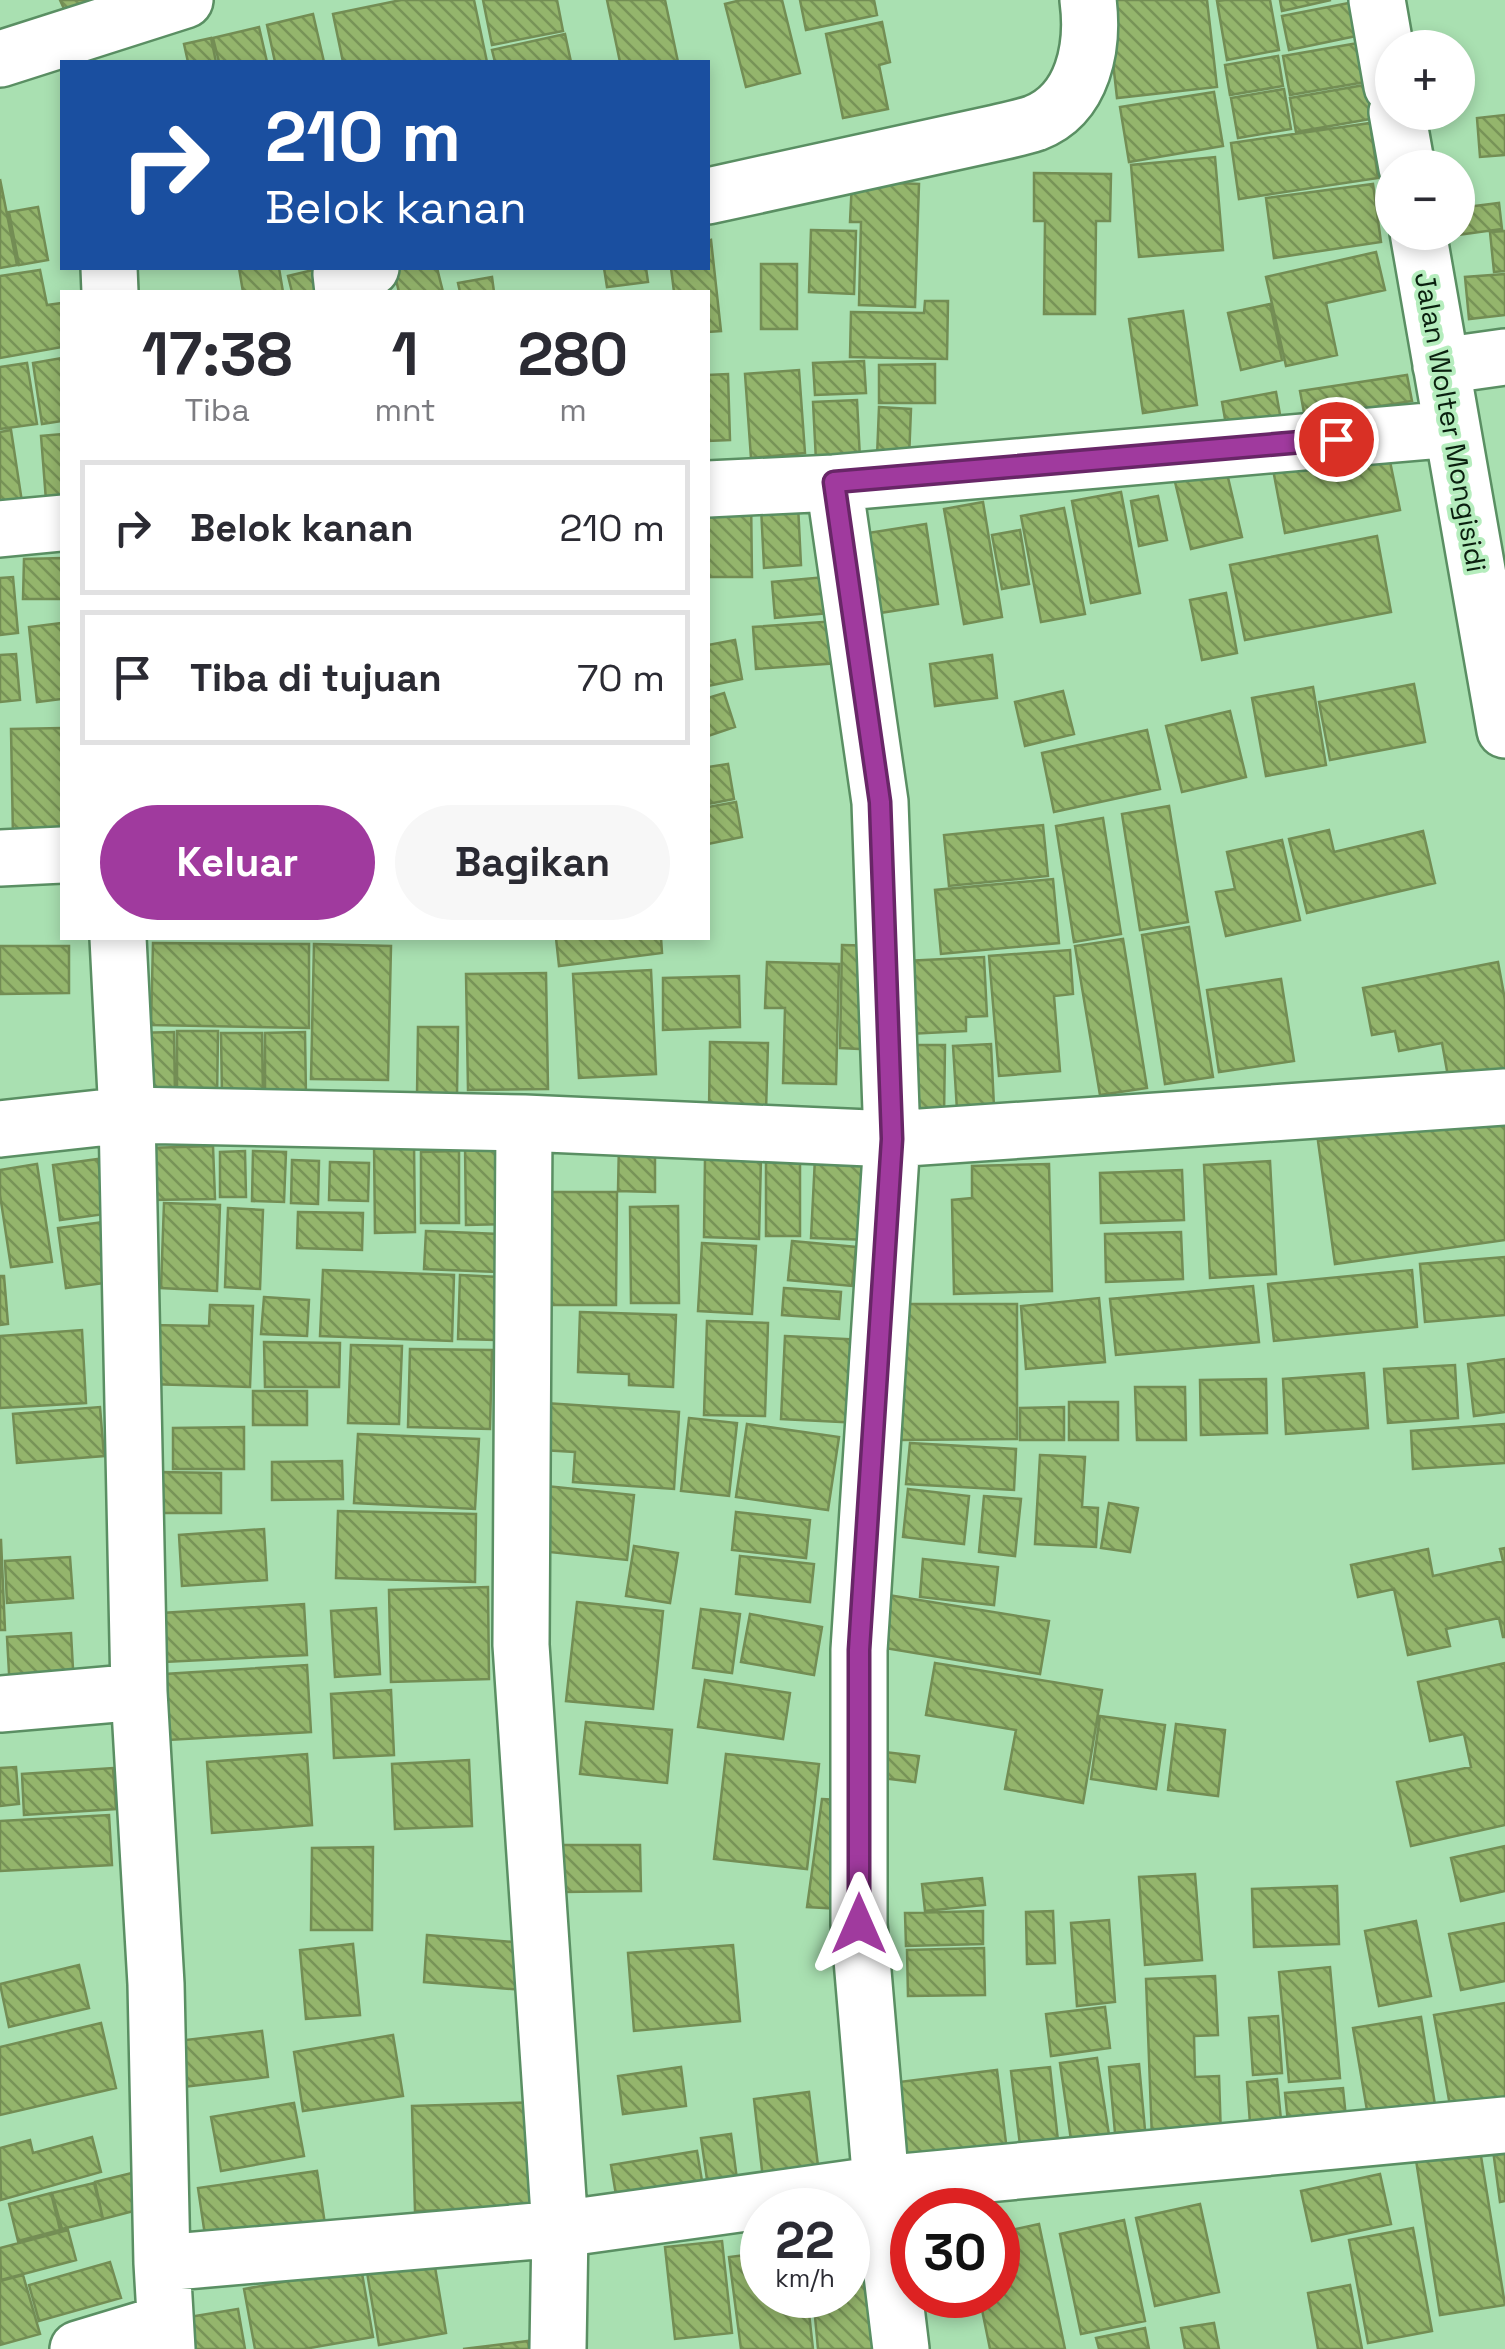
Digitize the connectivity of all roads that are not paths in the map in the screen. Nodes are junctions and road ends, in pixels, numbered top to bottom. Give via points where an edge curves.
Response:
1 (185, 0) edge
2 (1088, 0) edge
3 (1378, 0) edge
4 (1383, 30) edge
5 (101, 44) edge
6 (0, 59) edge
7 (710, 196) edge
8 (1421, 250) edge
9 (361, 270) edge
10 (343, 290) edge
11 (1505, 357) edge
12 (1441, 366) junction
13 (1452, 429) junction
14 (834, 482) junction
15 (710, 489) edge
16 (60, 523) edge
17 (0, 529) edge
18 (1505, 730) edge
19 (60, 855) edge
20 (0, 858) edge
21 (118, 940) edge
22 (1505, 1097) edge
23 (127, 1115) junction
24 (524, 1123) junction
25 (0, 1129) edge
26 (892, 1139) junction
27 (139, 1692) junction
28 (0, 1704) edge
29 (1505, 2125) edge
30 (881, 2184) junction
31 (560, 2229) junction
32 (162, 2262) junction
33 (165, 2336) edge
34 (78, 2349) edge
35 (558, 2349) edge
36 (901, 2349) edge

1 - 5 street
2 - 7 street via 1086,69 1067,102 1038,122
3 - 4 street
5 - 6 street
8 - 12 street, Jalan Wolter Mongisidi
9 - 10 street via 341,274
11 - 12 street
12 - 13 street, Jalan Wolter Mongisidi
13 - 14 street
13 - 18 street, Jalan Wolter Mongisidi
14 - 15 street
14 - 26 street via 880,802
16 - 17 street
19 - 20 street
21 - 23 street
22 - 26 street
23 - 24 street
23 - 25 street
23 - 27 street
24 - 26 street
24 - 31 street via 521,1644
26 - 30 street via 859,1650 859,1924
27 - 28 street
27 - 32 street via 156,1984
29 - 30 street
30 - 31 street
30 - 36 street
31 - 32 street
31 - 35 street
32 - 33 street
33 - 34 street

